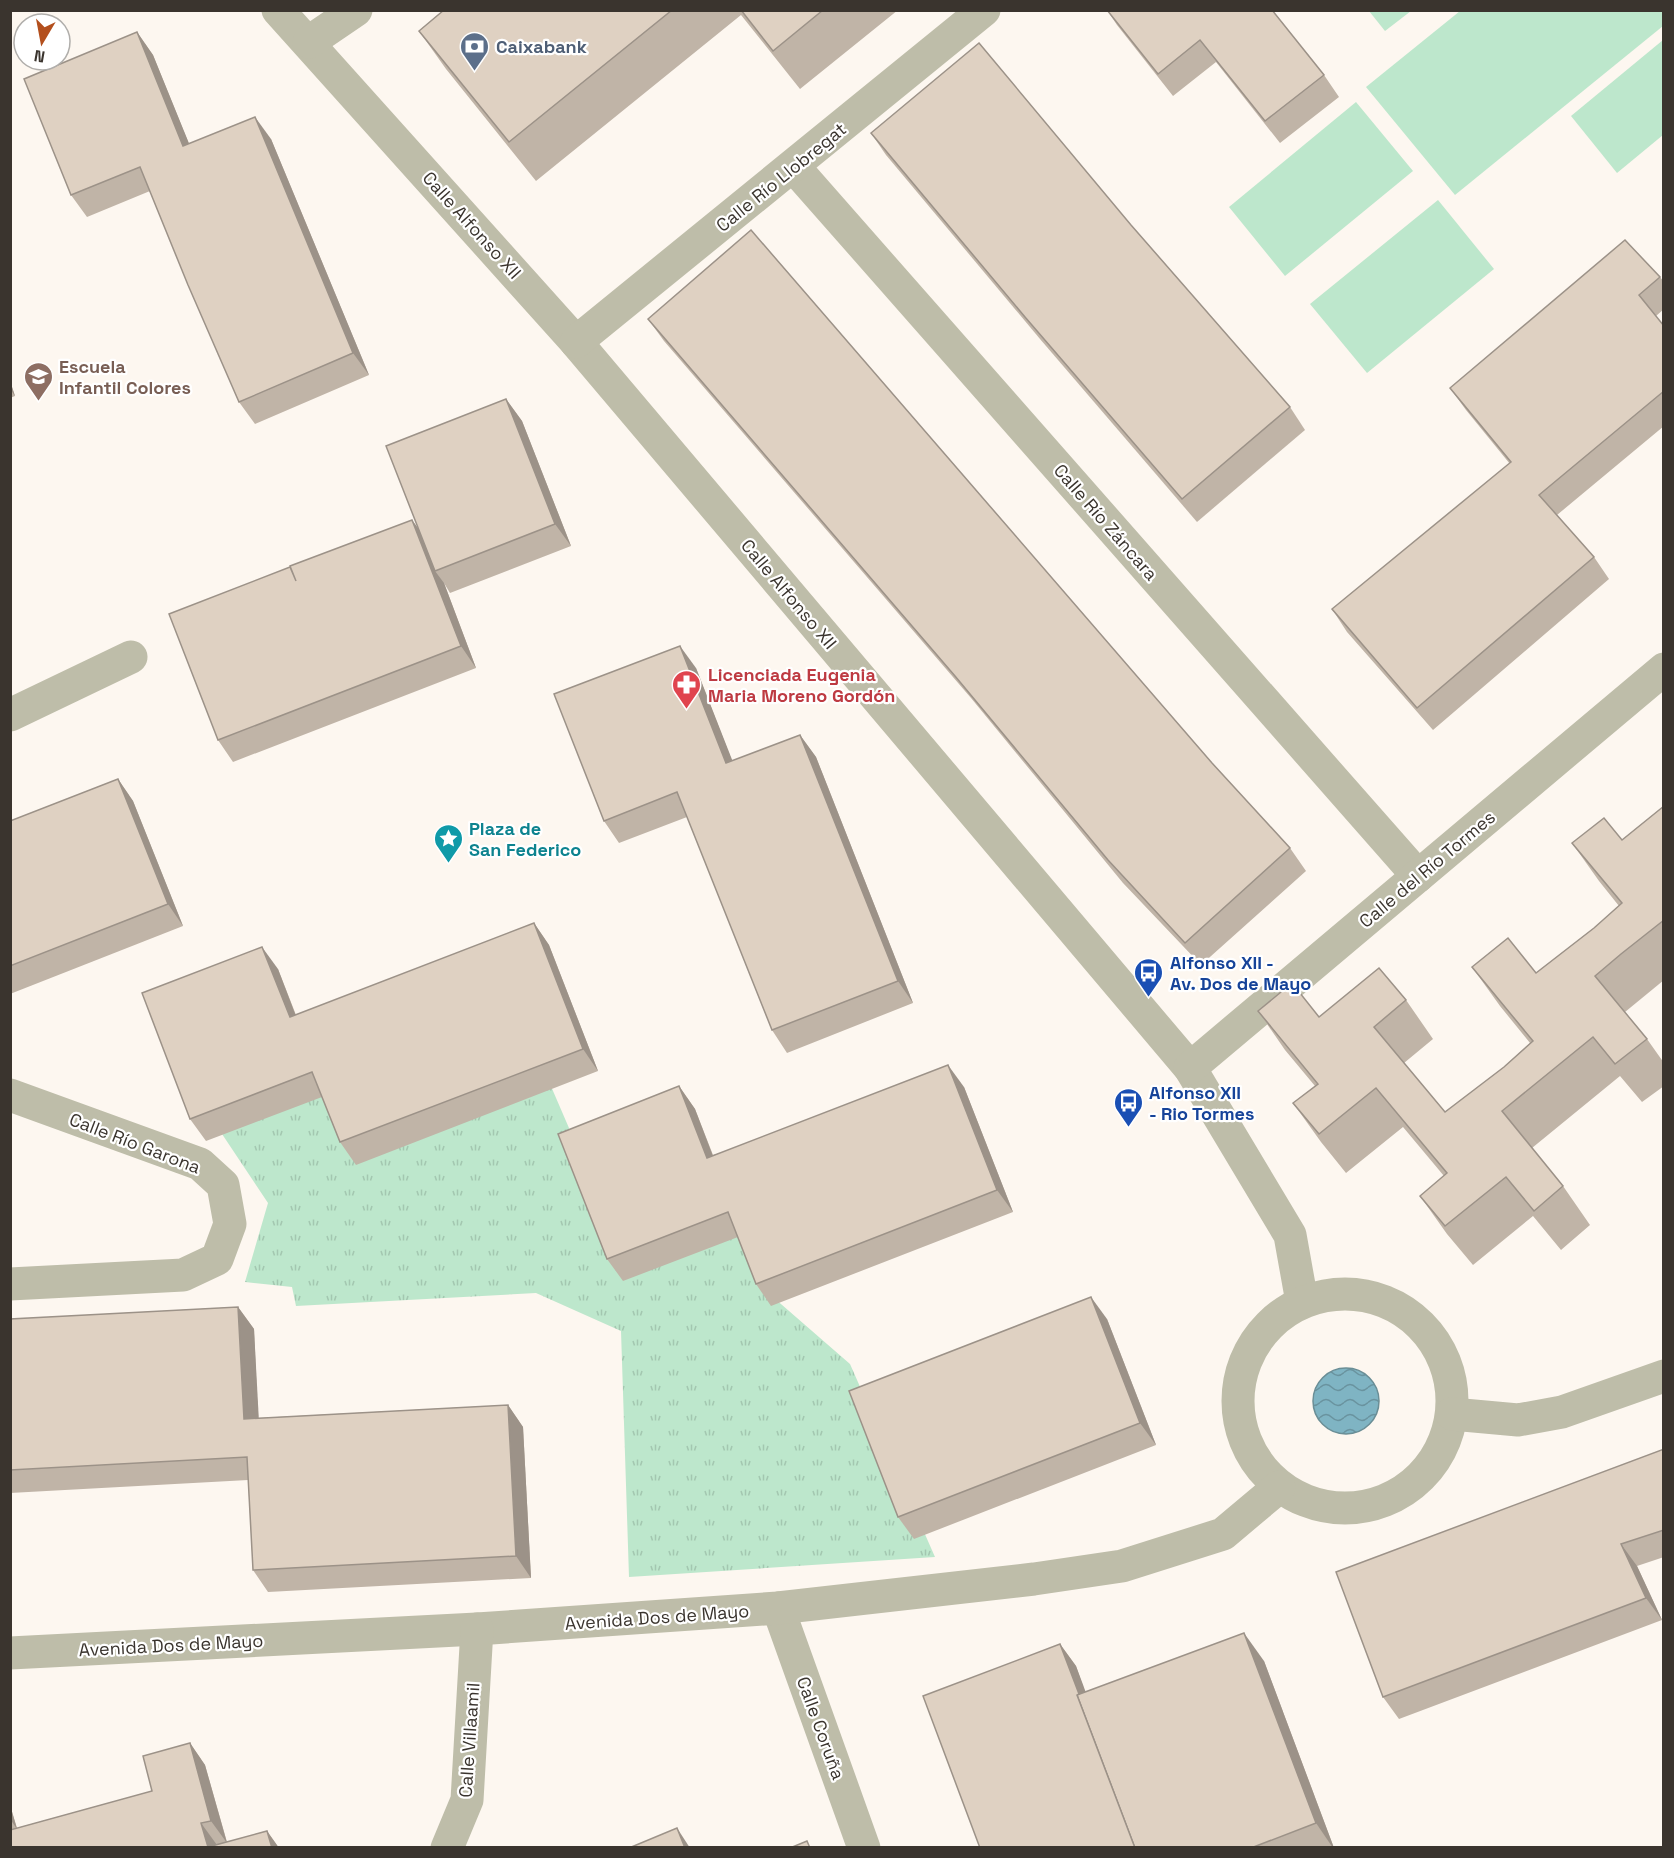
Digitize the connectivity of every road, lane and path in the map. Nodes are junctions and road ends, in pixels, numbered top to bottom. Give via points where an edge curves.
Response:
1 (278, 10) edge
2 (356, 10) edge
3 (984, 10) edge
4 (309, 42) junction
5 (794, 167) junction
6 (576, 342) junction
7 (131, 657) dead end
8 (1664, 669) edge
9 (10, 715) edge
10 (1418, 876) junction
11 (1190, 1068) junction
12 (10, 1095) edge
13 (10, 1284) edge
14 (1302, 1302) junction
15 (1664, 1376) edge
16 (1452, 1414) junction
17 (1279, 1487) junction
18 (778, 1608) junction
19 (477, 1629) junction
20 (10, 1653) edge
21 (447, 1848) edge
22 (864, 1848) edge

1 - 4 street, Calle Alfonso XII
2 - 4 street
3 - 5 street, Calle Río Llobregat
4 - 6 street, Calle Alfonso XII
5 - 6 street, Calle Río Llobregat
5 - 10 street, Calle Río Záncara
6 - 11 street, Calle Alfonso XII
7 - 9 street
8 - 10 street, Calle del Río Tormes
10 - 11 street, Calle del Río Tormes
11 - 14 street, Calle Alfonso XII via 1290,1235
12 - 13 street, Calle Río Garona via 200,1164 223,1185 230,1224 217,1259 183,1275
14 - 16 street via 1339,1293 1376,1297 1410,1314 1436,1342 1450,1377
14 - 17 street via 1271,1322 1248,1352 1237,1388 1239,1425 1254,1460
15 - 16 street via 1562,1412 1518,1420
16 - 17 street via 1444,1445 1427,1473 1402,1493 1372,1506 1340,1509 1308,1503
17 - 18 street, Avenida Dos de Mayo via 1222,1534 1122,1566
18 - 19 street, Avenida Dos de Mayo
18 - 22 street, Calle Coruña
19 - 20 street, Avenida Dos de Mayo
19 - 21 street, Calle Villaamil via 467,1800

